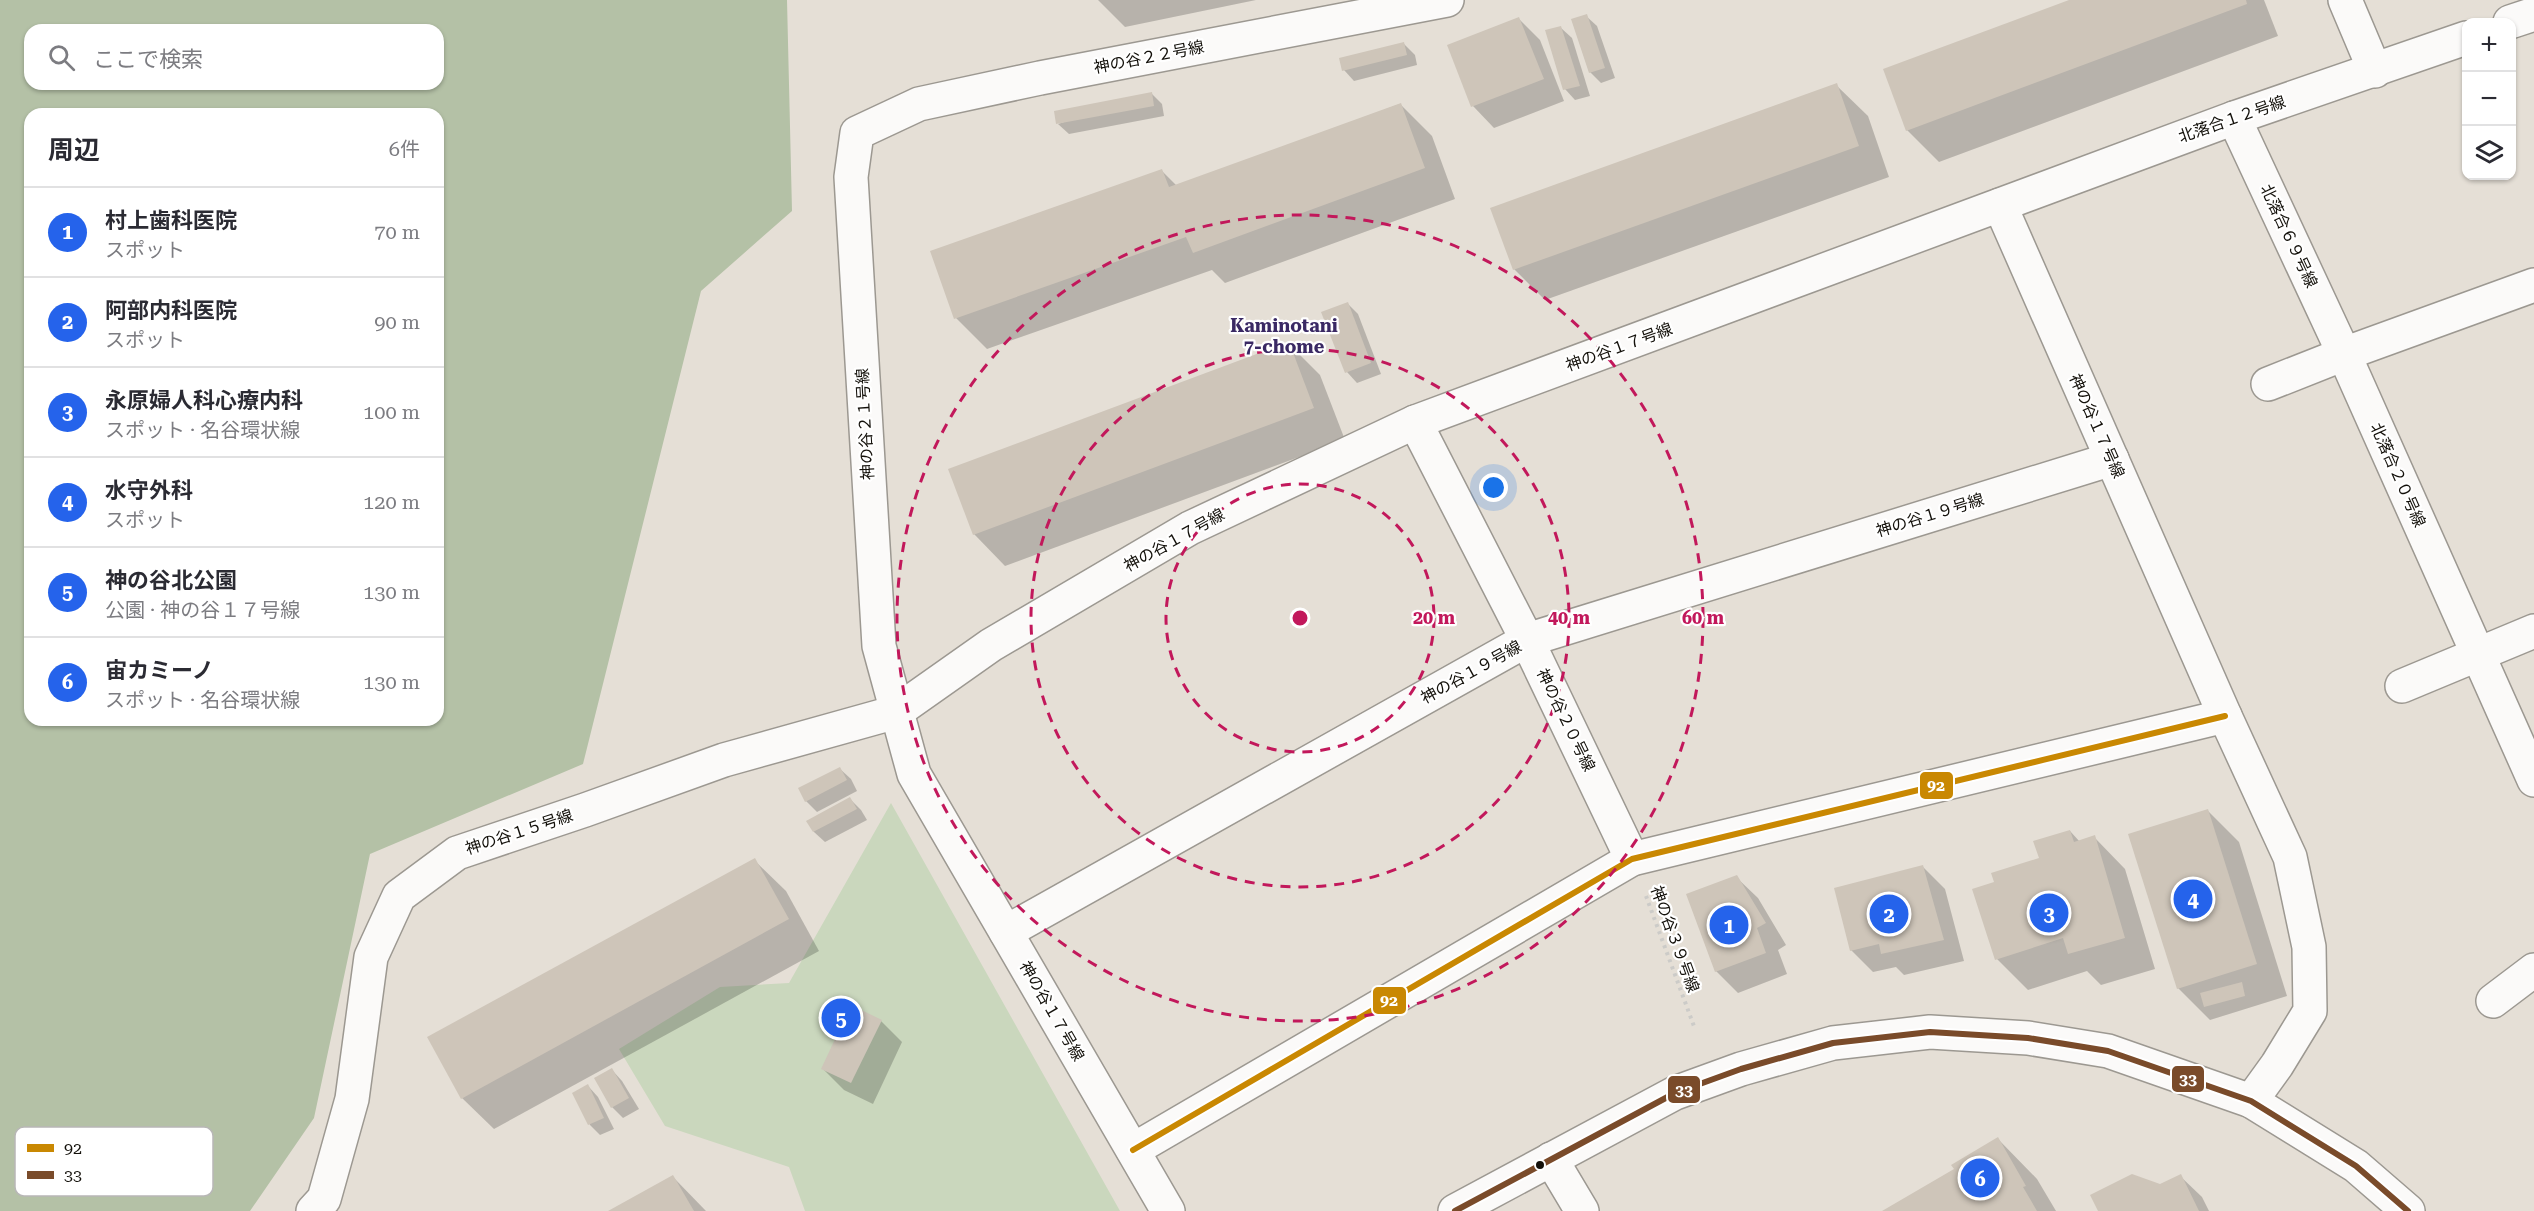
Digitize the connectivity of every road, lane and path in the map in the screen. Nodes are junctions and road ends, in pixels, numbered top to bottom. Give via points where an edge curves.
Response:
1 (1446, 0) edge
2 (2345, 0) edge
3 (2534, 14) edge
4 (2516, 20) edge
5 (2462, 39) edge
6 (2375, 71) junction
7 (2234, 118) junction
8 (857, 133) joint
9 (2000, 205) junction
10 (2534, 285) edge
11 (2344, 354) junction
12 (2268, 384) dead end
13 (1415, 423) junction
14 (2112, 459) junction
15 (2534, 630) edge
16 (1527, 640) junction
17 (2478, 654) junction
18 (2402, 686) dead end
19 (896, 712) junction
20 (2225, 716) junction
21 (2534, 780) edge
22 (1632, 859) junction
23 (1006, 932) junction
24 (2534, 970) edge
25 (2493, 1001) dead end
26 (1695, 1029) dead end
27 (2251, 1101) junction
28 (1133, 1150) junction
29 (1551, 1159) junction
30 (323, 1207) edge
31 (1168, 1211) edge
32 (1455, 1211) edge
33 (1582, 1211) edge
34 (2408, 1211) edge

1 - 8 street, 神の谷２２号線 via 919,104
2 - 6 street
3 - 4 street
5 - 6 street, 北落合１２号線
6 - 7 street, 北落合１２号線
7 - 9 street, 北落合１２号線
7 - 11 street, 北落合６９号線
8 - 19 street, 神の谷２１号線 via 851,177 878,634
9 - 13 street, 神の谷１７号線
9 - 14 street, 神の谷１７号線
10 - 11 street
11 - 12 street
11 - 17 street, 北落合２０号線
13 - 16 street, 神の谷２０号線
13 - 19 street, 神の谷１７号線 via 1190,528 991,645
14 - 16 street, 神の谷１９号線
14 - 20 street, 神の谷１７号線
15 - 17 street
16 - 22 street, 神の谷２０号線
16 - 23 street, 神の谷１９号線
17 - 18 street
17 - 21 street, 北落合２０号線
19 - 23 street, 神の谷１７号線 via 914,774
19 - 30 street, 神の谷１５号線 via 724,760 457,853 399,896 371,957 352,1099
20 - 22 street
20 - 27 street, 神の谷１７号線 via 2290,857 2309,947 2310,1011
22 - 26 path, 神の谷３９号線
22 - 28 street
23 - 28 street, 神の谷１７号線
24 - 25 street
27 - 29 street via 2108,1051 2028,1038 1930,1032 1833,1043 1741,1069 1675,1093
27 - 34 street via 2356,1166
28 - 31 street, 神の谷１７号線
29 - 32 street
29 - 33 street

